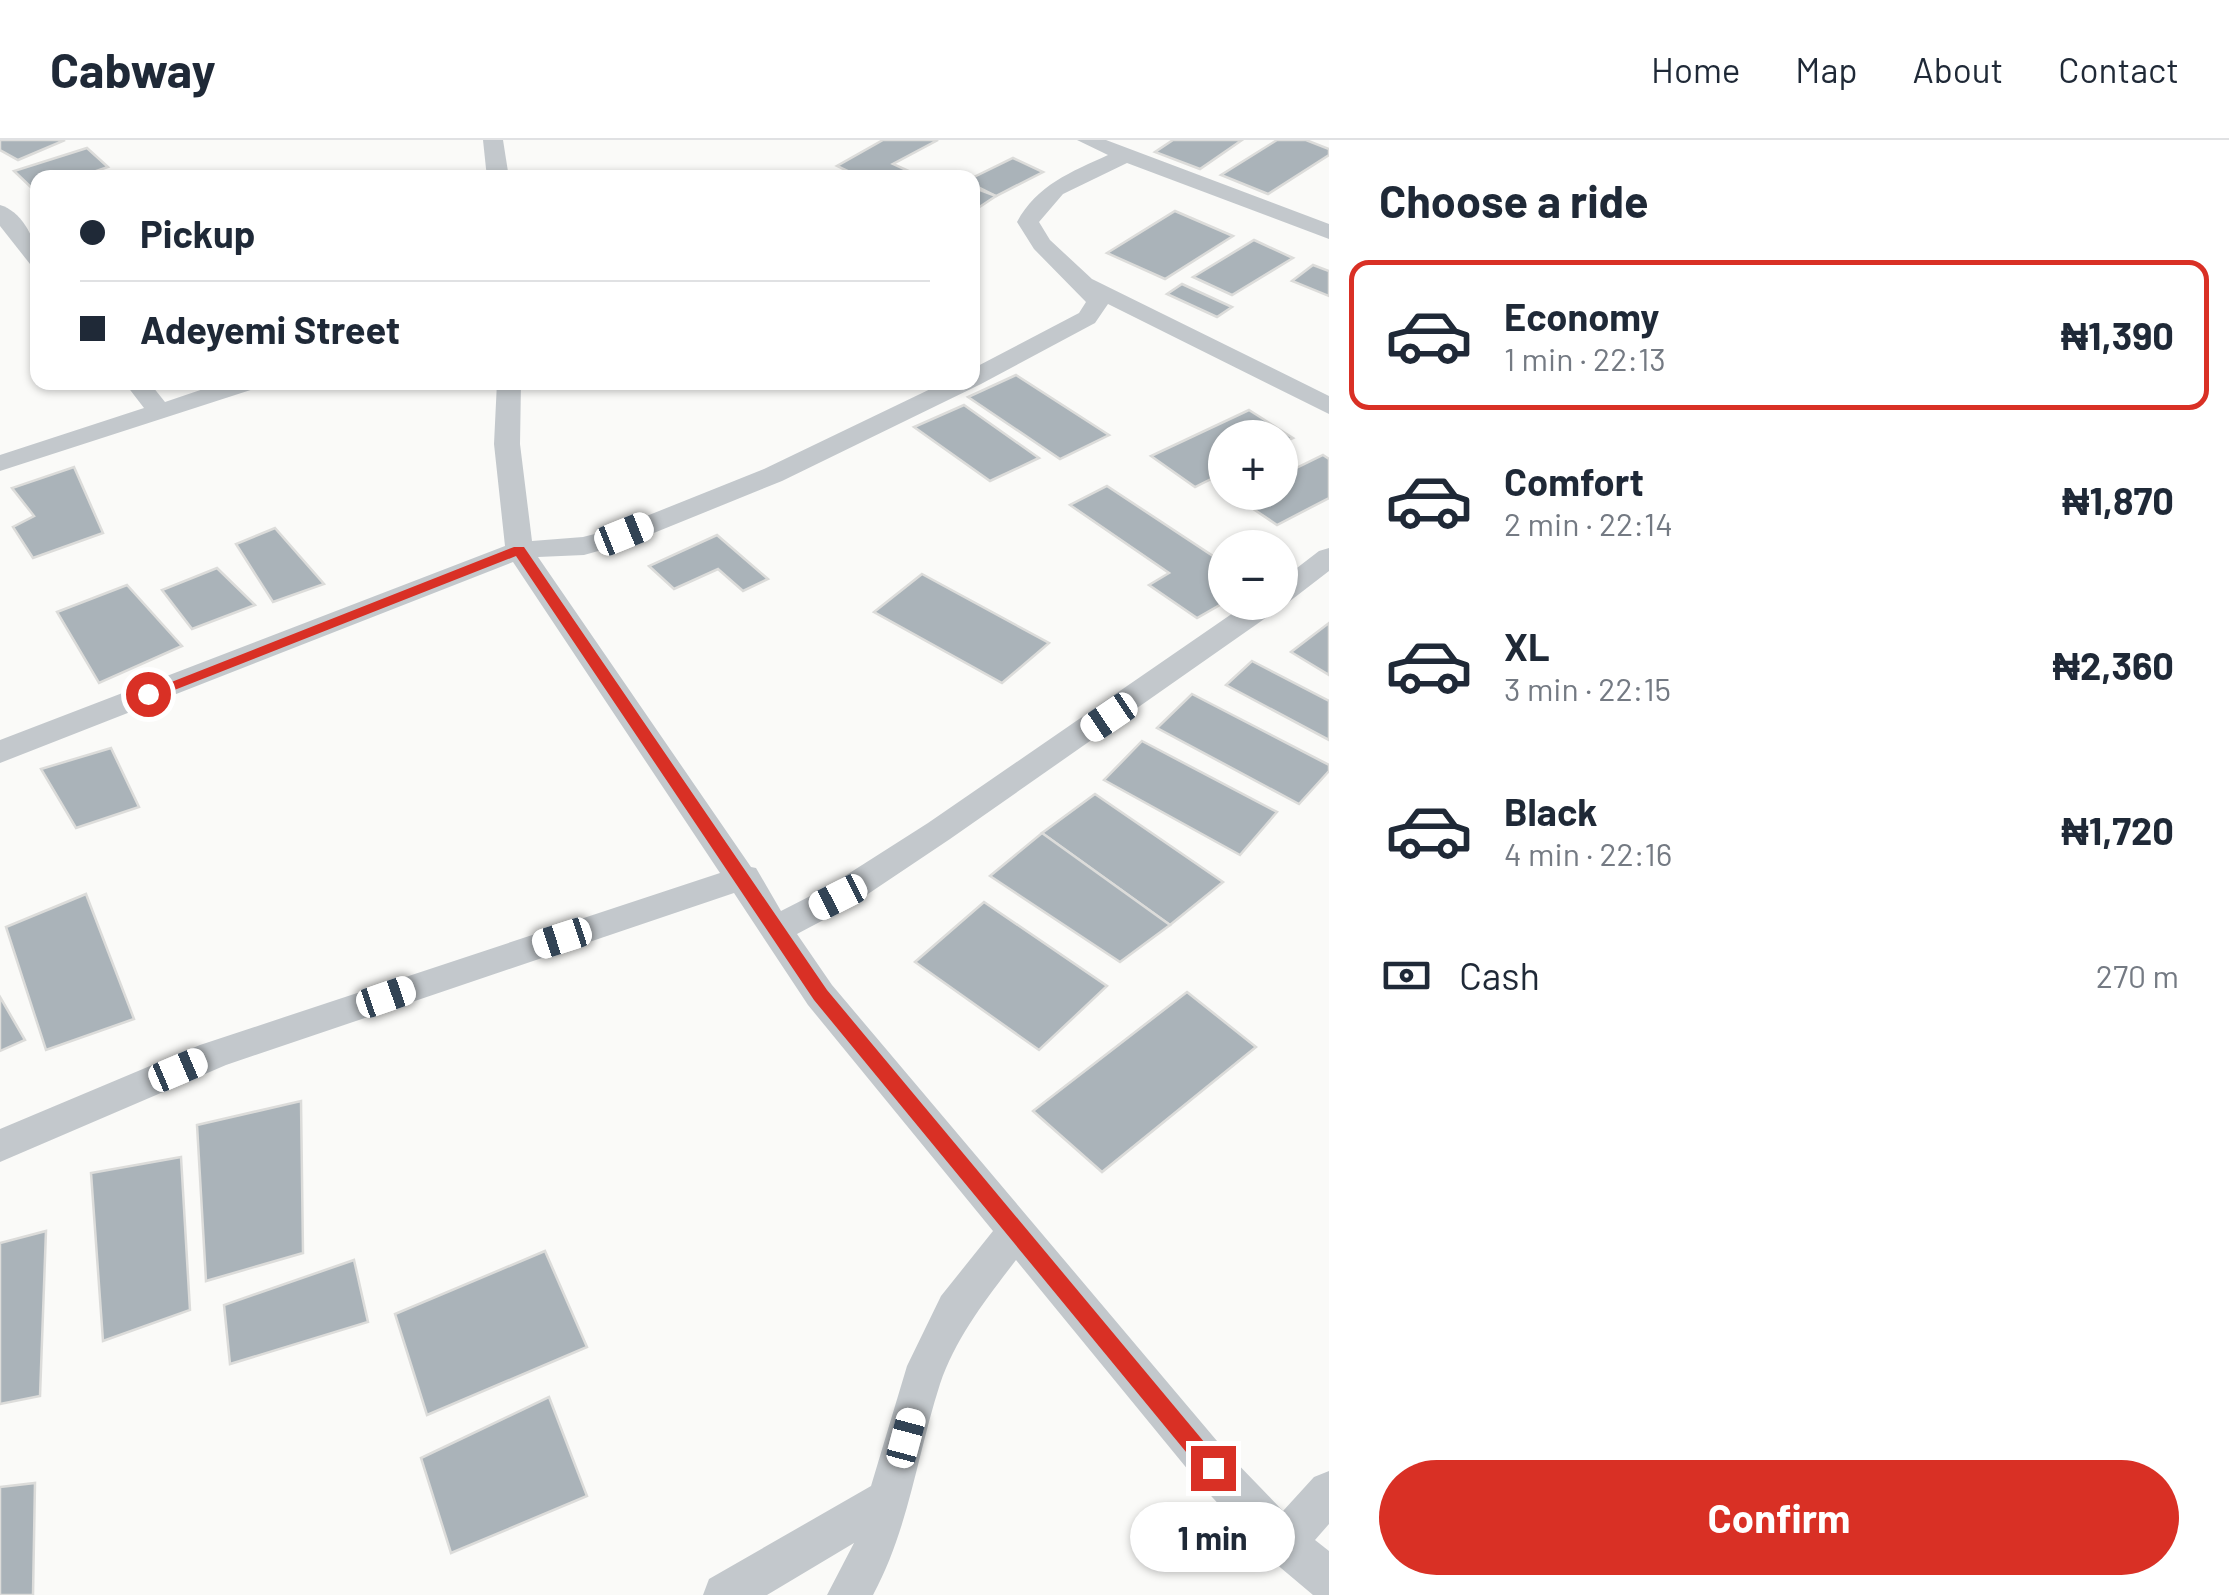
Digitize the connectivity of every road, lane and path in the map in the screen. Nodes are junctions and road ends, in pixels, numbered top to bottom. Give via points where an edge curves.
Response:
1 (493, 140) edge
2 (1087, 140) edge
3 (1124, 156) junction
4 (497, 170) edge
5 (1329, 201) edge
6 (0, 212) edge
7 (1300, 221) junction
8 (1329, 232) edge
9 (30, 249) edge
10 (1088, 285) junction
11 (980, 375) edge
12 (142, 390) edge
13 (224, 390) edge
14 (510, 390) edge
15 (949, 390) edge
16 (1329, 406) edge
17 (158, 410) junction
18 (0, 463) edge
19 (519, 550) junction
20 (1329, 557) edge
21 (1298, 581) edge
22 (1243, 620) edge
23 (0, 752) edge
24 (744, 878) junction
25 (778, 928) junction
26 (0, 1146) edge
27 (1017, 1229) junction
28 (1329, 1492) edge
29 (890, 1498) junction
30 (1284, 1543) junction
31 (1329, 1579) edge
32 (725, 1595) edge
33 (850, 1595) edge

1 - 4 street
2 - 3 street
3 - 7 street
3 - 10 street via 1034,205 1028,222 1033,236
5 - 7 street
6 - 9 street
7 - 8 street
10 - 11 street via 1098,302 1087,318
10 - 16 street
12 - 17 street
13 - 17 street
14 - 19 street via 507,444
15 - 19 street via 773,474 624,534 584,546
17 - 18 street
19 - 23 street
19 - 24 street
20 - 21 street
22 - 25 street via 939,831
24 - 25 street
24 - 26 street via 213,1056
25 - 27 street via 820,995
27 - 29 street via 955,1309 921,1379
27 - 30 street via 1213,1468
28 - 30 street
29 - 32 street
29 - 33 street via 876,1546
30 - 31 street

